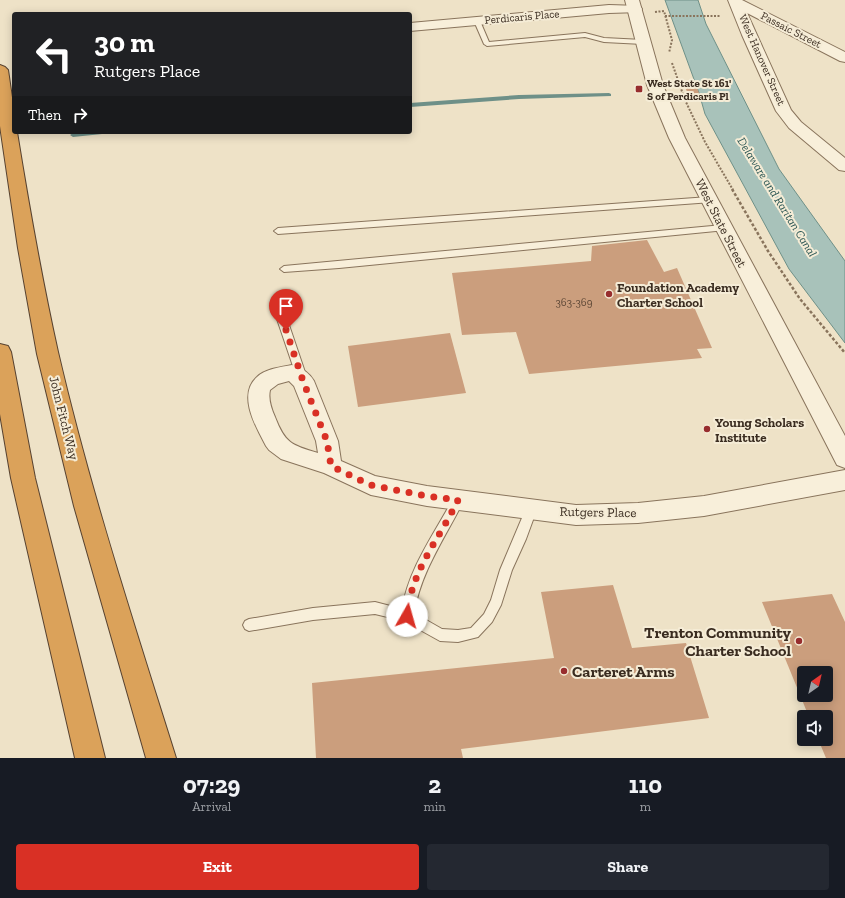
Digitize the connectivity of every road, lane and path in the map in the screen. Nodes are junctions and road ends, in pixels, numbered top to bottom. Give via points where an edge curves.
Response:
1 (736, 1) edge
2 (634, 4) edge
3 (655, 12) dead end
4 (665, 16) junction
5 (726, 16) dead end
6 (477, 21) junction
7 (412, 27) edge
8 (644, 42) junction
9 (667, 48) dead end
10 (669, 53) junction
11 (845, 58) edge
12 (0, 70) edge
13 (845, 166) edge
14 (709, 200) junction
15 (723, 228) junction
16 (278, 231) dead end
17 (284, 269) dead end
18 (282, 319) dead end
19 (0, 352) edge
20 (845, 353) edge
21 (303, 381) junction
22 (845, 458) edge
23 (331, 466) junction
24 (845, 480) edge
25 (458, 500) junction
26 (531, 509) junction
27 (407, 616) junction
28 (249, 625) dead end
29 (90, 758) edge
30 (161, 758) edge

1 - 11 street, Passaic Street
1 - 13 street, West Hanover Street via 784,111 795,125
2 - 6 street, Perdicaris Place via 609,9
2 - 8 street, West State Street
3 - 4 path via 664,11
4 - 5 path
4 - 10 path via 672,40
6 - 7 street, Perdicaris Place
6 - 8 lane via 488,44 585,35 604,40
8 - 14 street, West State Street via 655,86 677,138
9 - 10 path
10 - 20 path via 685,100 705,142 768,251 800,299
12 - 30 highway, John Fitch Way via 22,219 50,360 74,460 118,618
14 - 15 street, West State Street
14 - 16 lane
15 - 17 lane via 403,260
15 - 22 street, West State Street
18 - 21 lane
19 - 29 highway via 23,478
21 - 23 street via 327,441
21 - 23 street, Rutgers Place via 292,373 272,377 263,383 257,398 276,443 289,453
23 - 25 street, Rutgers Place via 370,485
24 - 26 street, Rutgers Place via 704,506 638,514 576,515
25 - 26 street, Rutgers Place
25 - 27 lane via 429,549 417,576 409,599
26 - 27 lane via 506,570 497,601 488,618 474,633 458,636 440,635
27 - 28 lane via 375,608 313,614

